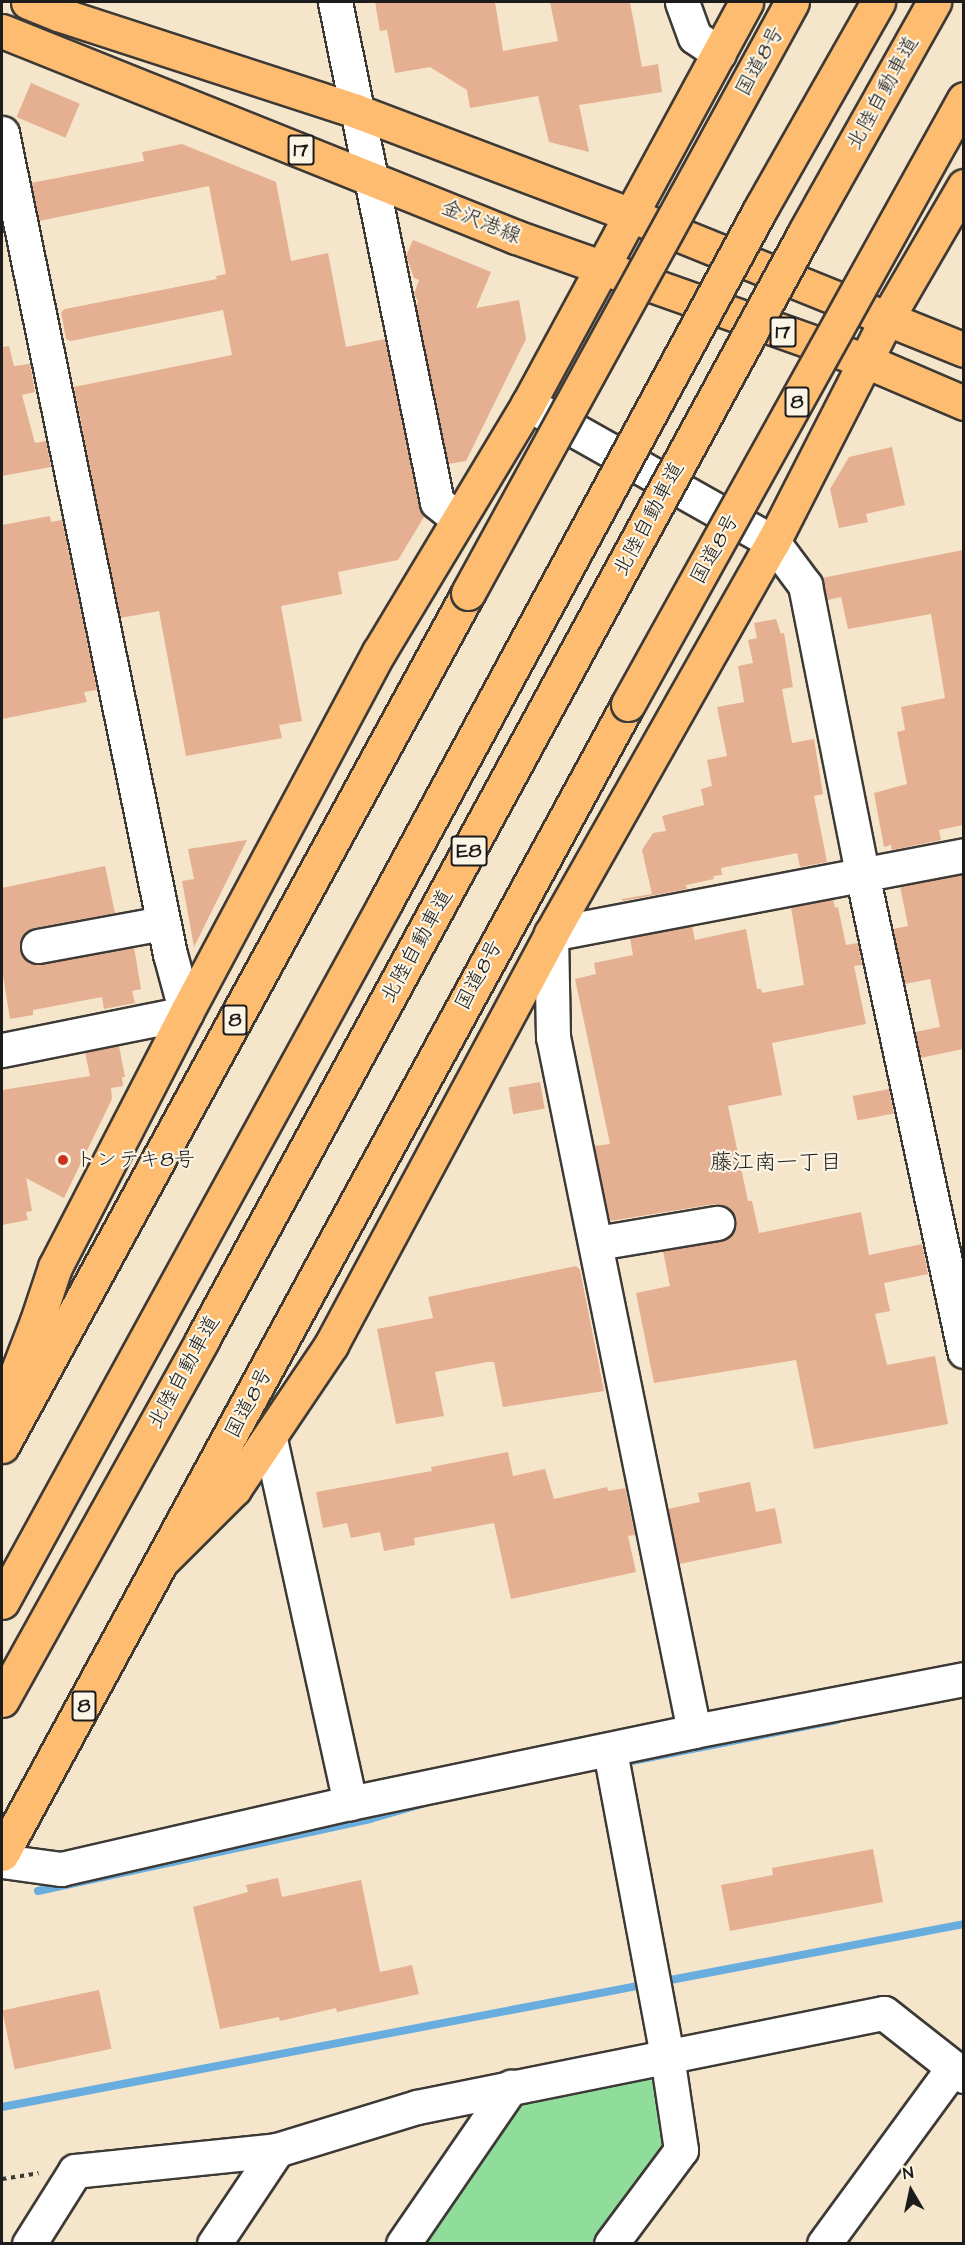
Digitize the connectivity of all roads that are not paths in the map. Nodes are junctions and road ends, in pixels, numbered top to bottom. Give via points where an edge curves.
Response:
1 (28, 2) edge
2 (335, 2) edge
3 (682, 2) edge
4 (746, 2) edge
5 (792, 2) edge
6 (878, 2) edge
7 (934, 2) edge
8 (2, 31) edge
9 (719, 53) junction
10 (963, 99) edge
11 (356, 111) junction
12 (2, 134) edge
13 (370, 177) junction
14 (963, 186) edge
15 (628, 214) junction
16 (600, 268) junction
17 (886, 320) junction
18 (963, 350) edge
19 (866, 361) junction
20 (963, 403) edge
21 (528, 404) junction
22 (457, 518) junction
23 (774, 542) junction
24 (963, 855) edge
25 (862, 874) junction
26 (163, 923) junction
27 (551, 934) junction
28 (38, 946) dead end
29 (186, 1013) junction
30 (2, 1050) edge
31 (717, 1223) dead end
32 (597, 1243) junction
33 (55, 1267) junction
34 (2, 1348) edge
35 (963, 1351) edge
36 (2, 1412) edge
37 (270, 1439) junction
38 (2, 1446) edge
39 (165, 1558) junction
40 (2, 1602) edge
41 (963, 1678) edge
42 (2, 1700) edge
43 (694, 1731) junction
44 (610, 1751) junction
45 (350, 1803) junction
46 (2, 1854) edge
47 (2, 1861) edge
48 (664, 2042) junction
49 (958, 2072) edge
50 (511, 2087) junction
51 (277, 2150) junction
52 (29, 2244) edge
53 (214, 2244) edge
54 (404, 2244) edge
55 (611, 2244) edge
56 (824, 2244) edge

1 - 11 main road, 17
2 - 11 street
3 - 9 street via 695,37
4 - 9 main road
5 - 38 main road, 国道8号 / 8, bridge
6 - 40 main road, E8, bridge via 761,208
7 - 42 main road, 北陸自動車道 / E8, bridge
8 - 13 main road, 金沢港線 / 17
9 - 15 main road
10 - 39 main road, 国道8号 / 8, bridge via 628,704
11 - 13 street
11 - 15 main road, 17
12 - 26 street
13 - 16 main road, 金沢港線 / 17
13 - 22 street via 437,502
14 - 17 main road
15 - 16 main road
15 - 17 main road, 17
16 - 19 main road, 金沢港線 / 17
16 - 21 main road
17 - 18 main road, 17
17 - 19 main road
19 - 20 main road, 金沢港線 / 17
19 - 23 main road
21 - 22 main road
21 - 23 street
22 - 29 main road via 379,652
23 - 25 street via 805,585
23 - 27 main road
24 - 25 street
25 - 27 street
25 - 35 street
26 - 28 street
26 - 29 street
27 - 32 street via 553,1037
27 - 37 main road via 332,1345
29 - 30 street
29 - 33 main road
31 - 32 street
32 - 43 street
33 - 34 main road via 22,1309
33 - 36 main road
37 - 39 main road via 234,1489
37 - 45 street
39 - 46 main road, 国道8号 / 8
41 - 43 street
43 - 44 street
44 - 45 street
44 - 48 street
45 - 47 street via 61,1869
48 - 49 street via 884,2013
48 - 50 street
48 - 55 street via 681,2150
49 - 56 street
50 - 51 street via 417,2107
50 - 54 street
51 - 52 street via 75,2171
51 - 53 street

